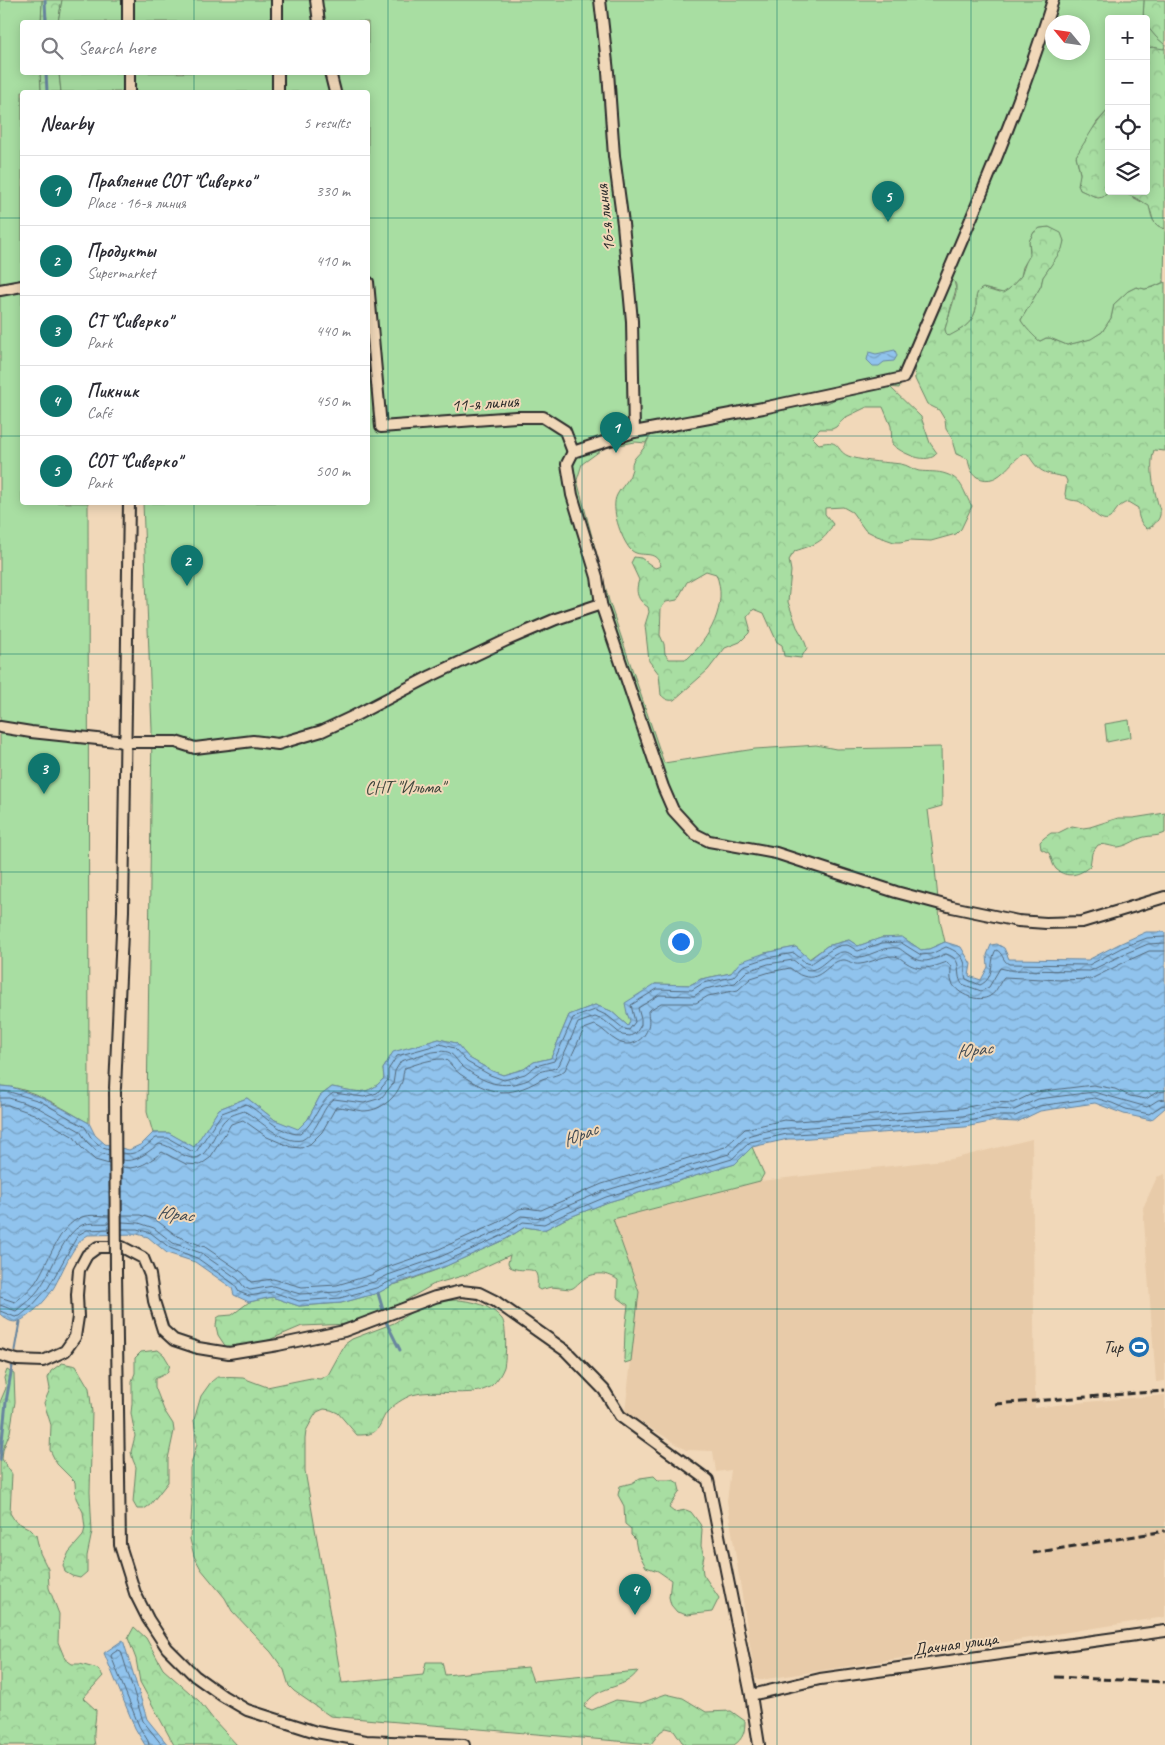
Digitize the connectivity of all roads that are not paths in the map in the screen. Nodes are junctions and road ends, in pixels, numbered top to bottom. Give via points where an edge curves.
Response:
1 (128, 0) edge
2 (277, 0) edge
3 (316, 0) edge
4 (600, 0) edge
5 (1054, 0) edge
6 (128, 20) edge
7 (277, 20) edge
8 (319, 20) edge
9 (129, 75) edge
10 (278, 75) edge
11 (331, 75) edge
12 (129, 90) edge
13 (278, 90) edge
14 (334, 90) edge
15 (20, 286) edge
16 (0, 290) edge
17 (370, 304) edge
18 (634, 432) junction
19 (573, 452) junction
20 (129, 505) edge
21 (601, 604) junction
22 (0, 726) edge
23 (126, 742) junction
24 (1165, 897) edge
25 (0, 1355) edge
26 (1165, 1630) edge
27 (751, 1695) junction
28 (464, 1745) edge
29 (759, 1745) edge

1 - 6 street
2 - 7 street
3 - 8 street
4 - 18 street, 16-я линия via 632,321
5 - 18 street via 1034,64 903,378
9 - 12 street
10 - 13 street
11 - 14 street
15 - 16 street
17 - 19 street, 11-я линия via 381,427 543,417 564,431
18 - 19 street
19 - 21 street via 567,464 572,495 597,578
20 - 23 street
21 - 23 street via 507,640 330,727 278,744 253,740 194,748 176,742
21 - 24 street via 663,787 673,810 695,834 709,841 776,853 896,892 1018,921 1082,922
22 - 23 street
23 - 28 street, bridge via 115,1090 116,1272 120,1546 135,1593 167,1648 195,1676 247,1710 316,1732 366,1741
25 - 27 street via 43,1361 65,1351 75,1337 79,1270 87,1255 98,1247 122,1247 143,1258 163,1330 174,1340 229,1353 344,1331 435,1297 461,1291 478,1293 495,1301 566,1351 604,1390 620,1416 708,1480
26 - 27 street, Дачная улица via 820,1679
27 - 29 street

